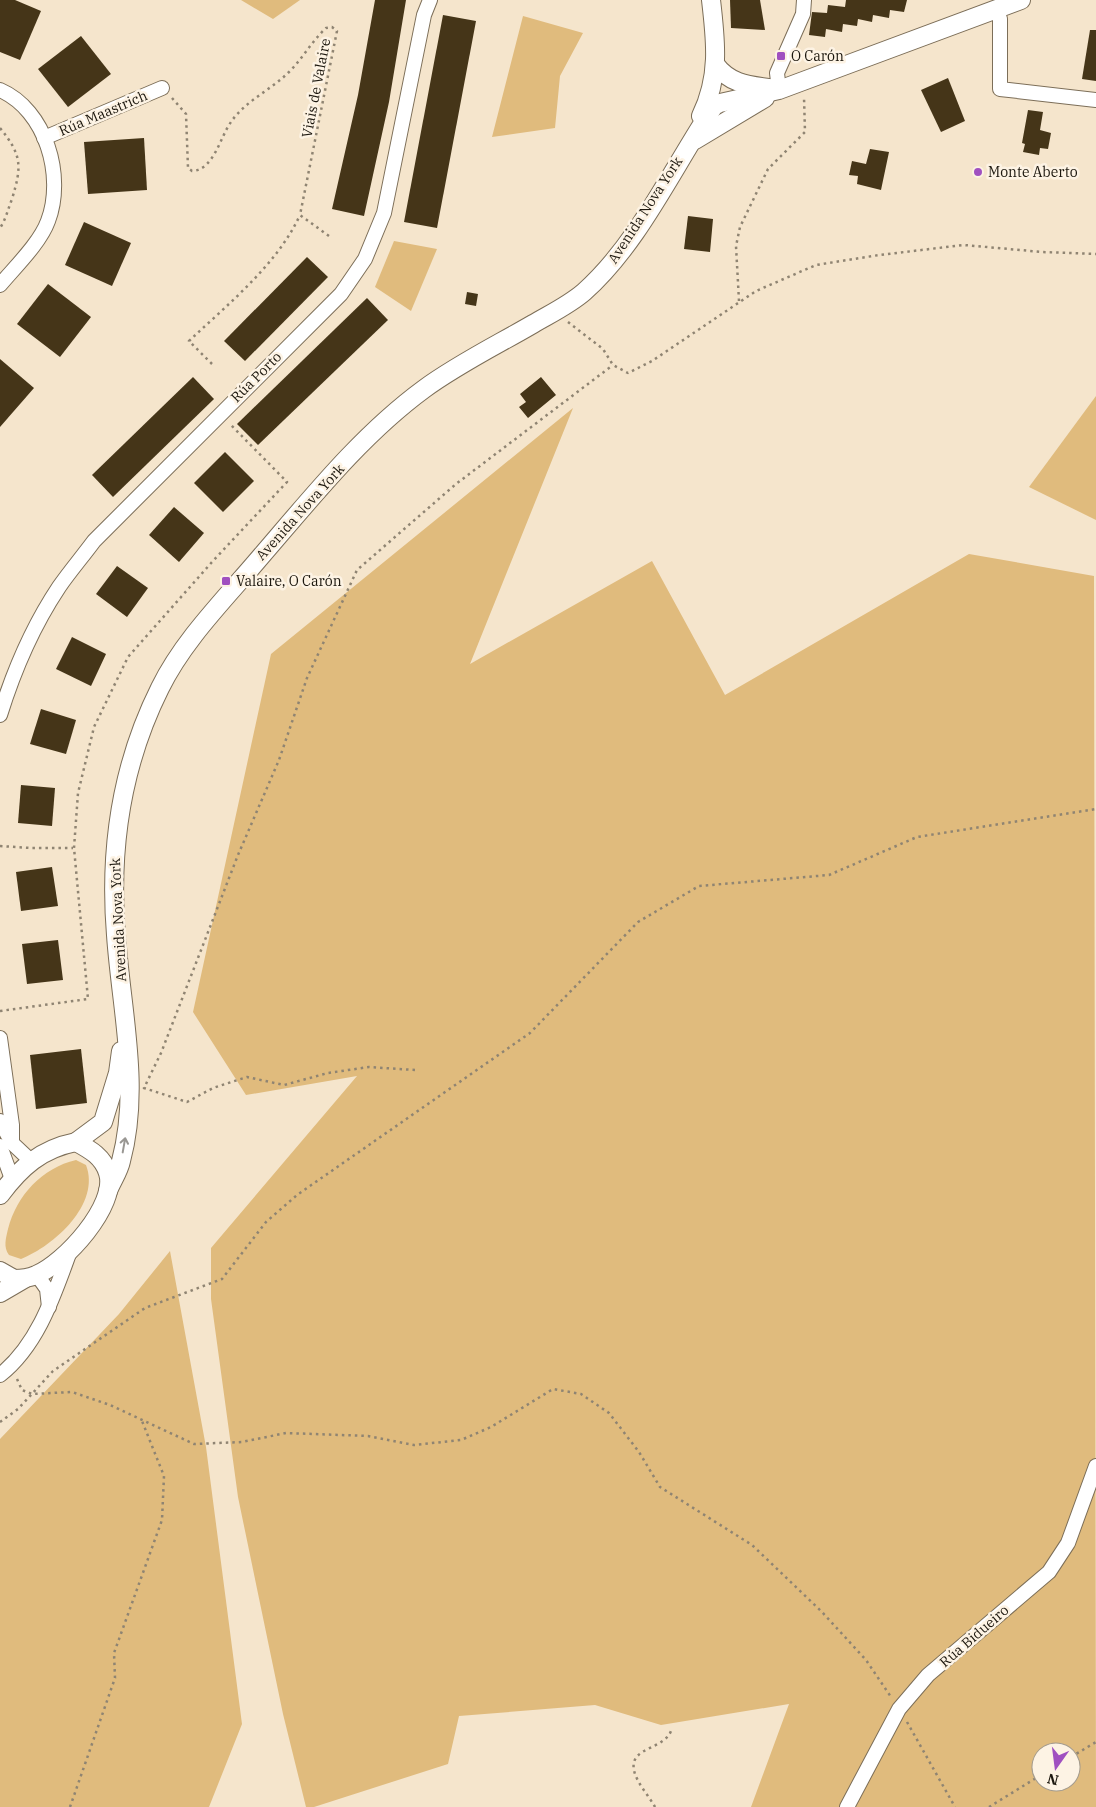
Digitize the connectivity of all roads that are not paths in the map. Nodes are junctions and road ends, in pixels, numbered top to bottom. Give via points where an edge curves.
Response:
1 (430, 0) edge
2 (711, 0) edge
3 (804, 0) edge
4 (1021, 0) edge
5 (997, 10) junction
6 (715, 64) junction
7 (162, 88) road end
8 (0, 90) edge
9 (779, 90) junction
10 (1096, 100) edge
11 (711, 103) junction
12 (740, 112) junction
13 (44, 138) junction
14 (688, 144) junction
15 (0, 285) edge
16 (0, 715) edge
17 (125, 1028) junction
18 (0, 1038) edge
19 (0, 1121) edge
20 (76, 1142) junction
21 (6, 1144) edge
22 (30, 1160) junction
23 (12, 1180) junction
24 (108, 1191) junction
25 (0, 1196) edge
26 (70, 1251) junction
27 (0, 1271) edge
28 (30, 1277) junction
29 (0, 1293) edge
30 (49, 1307) junction
31 (0, 1375) edge
32 (1096, 1466) edge
33 (847, 1807) edge

1 - 16 street, Rúa Porto via 424,15 384,213 365,259 341,294 94,541 39,620 10,684
2 - 6 street
3 - 9 street via 803,14 777,73
4 - 5 street, Avenida Nova York
5 - 9 street, Avenida Nova York
5 - 10 street via 1000,19 1000,89
6 - 9 street via 724,76 750,86
6 - 11 street
7 - 13 street, Rúa Maastrich
8 - 13 street via 11,95 34,120
9 - 11 street, Avenida Nova York
9 - 12 street, Avenida Nova York
11 - 12 street via 721,111
11 - 14 street
12 - 14 street, Avenida Nova York
13 - 15 street via 50,148 56,185 48,222 26,256
14 - 17 street, Avenida Nova York via 625,246 582,294 446,374 387,418 324,483 209,617 161,685 137,742 118,816 113,860 115,932
17 - 20 street, Avenida Nova York via 118,1073 103,1122
24 -> 17 street, Avenida Nova York via 121,1163 129,1115 131,1081
18 - 21 street via 12,1125
19 - 21 street
20 - 22 street, Avenida Nova York via 61,1145
20 - 24 street via 92,1150 102,1160 109,1175
21 - 22 street
21 - 23 street
22 - 23 street
23 - 25 street
24 - 26 street, Avenida Nova York via 98,1218
26 - 28 street, Avenida Nova York via 52,1267
26 - 30 street
27 - 28 street via 14,1279
28 - 29 street
28 - 30 street via 47,1290
30 - 31 street via 33,1337 12,1366
32 - 33 street, Rúa Bidueiro via 1068,1543 1049,1572 928,1675 899,1709

